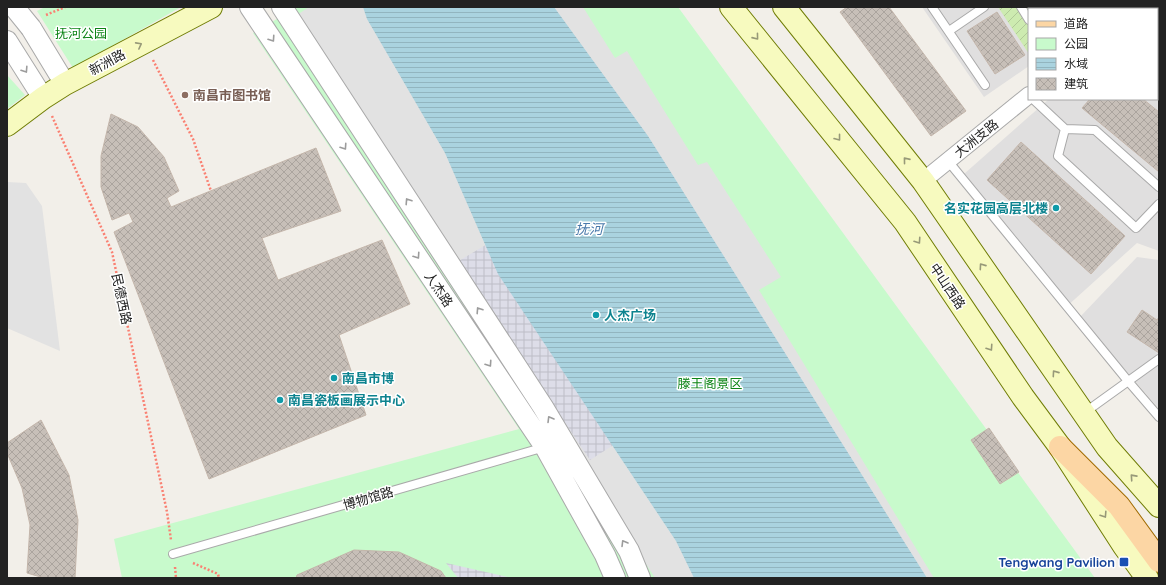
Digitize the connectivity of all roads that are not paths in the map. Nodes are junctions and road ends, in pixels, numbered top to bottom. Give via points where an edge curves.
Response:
1 (14, 7) edge
2 (211, 7) edge
3 (250, 7) edge
4 (282, 7) edge
5 (731, 7) edge
6 (784, 7) edge
7 (932, 7) edge
8 (984, 7) edge
9 (1020, 7) edge
10 (1028, 19) edge
11 (949, 31) junction
12 (7, 41) edge
13 (65, 84) junction
14 (985, 85) dead end
15 (1028, 96) edge
16 (43, 98) junction
17 (1034, 100) edge
18 (7, 126) edge
19 (1065, 129) junction
20 (948, 161) junction
21 (923, 181) junction
22 (1159, 187) edge
23 (1159, 204) edge
24 (1159, 359) edge
25 (1128, 381) junction
26 (1084, 413) junction
27 (1159, 417) edge
28 (554, 445) junction
29 (1060, 447) junction
30 (1159, 506) edge
31 (173, 554) road end
32 (1159, 561) edge
33 (615, 578) edge
34 (640, 578) edge
35 (1147, 578) edge

1 - 13 street, bridge via 31,28
13 -> 2 main road, 新洲路
3 -> 28 street, 人杰路
28 -> 4 street, 人杰路 via 543,407
5 -> 29 main road, 中山西路 via 905,222
21 -> 6 main road
7 - 11 lane
8 - 11 lane
9 - 10 lane
11 - 14 lane
12 -> 16 street
13 - 16 main road, 新洲路
15 - 20 street, 大洲支路
16 - 18 main road, 新洲路
17 - 19 lane
19 - 22 lane via 1095,130
19 - 23 lane via 1058,156 1136,228
20 - 21 street, 大洲支路
20 - 25 lane
26 -> 21 main road
24 - 25 lane
25 - 26 lane
25 - 27 lane
30 -> 26 main road via 1107,447
28 - 31 lane, 博物馆路
28 - 33 street, 人杰路
34 -> 28 street, 人杰路 via 629,551
29 - 32 main road via 1120,506
29 -> 35 main road, 中山西路

